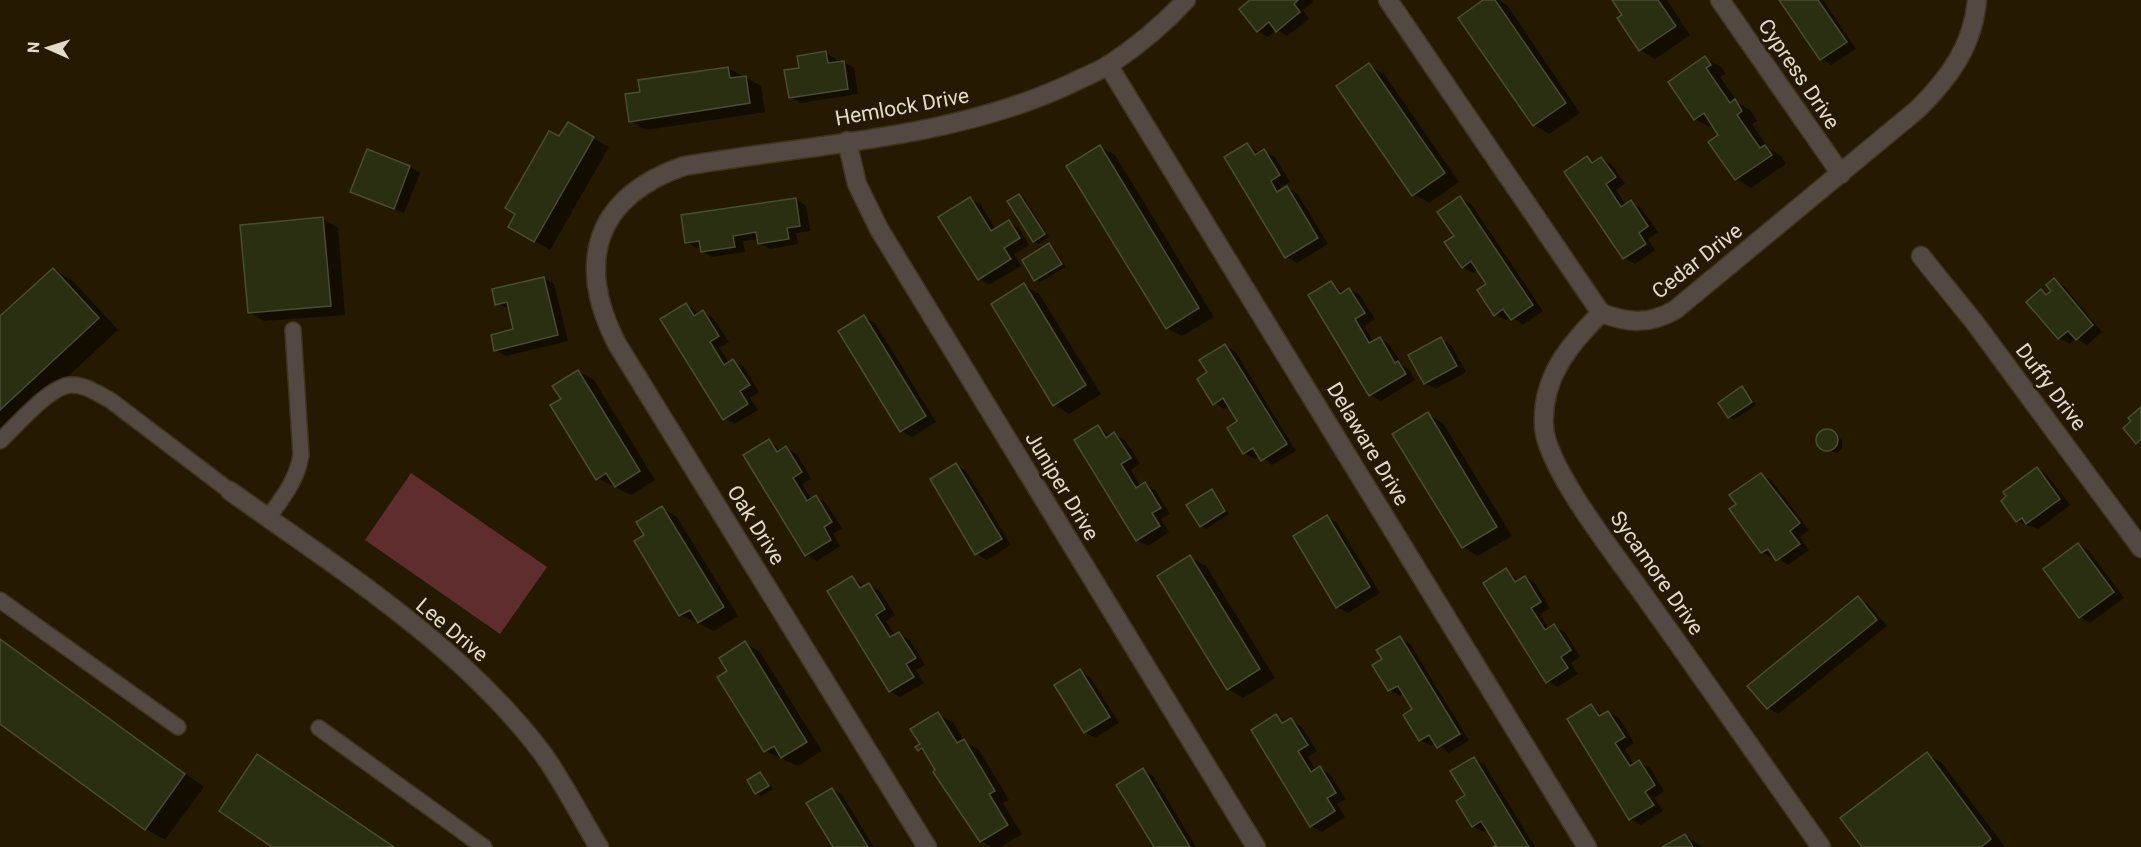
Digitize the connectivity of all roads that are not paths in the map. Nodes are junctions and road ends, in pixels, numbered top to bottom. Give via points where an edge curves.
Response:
1 (1186, 0) edge
2 (1388, 0) edge
3 (1720, 0) edge
4 (1977, 0) edge
5 (1108, 65) junction
6 (847, 141) junction
7 (1840, 174) junction
8 (612, 215) joint
9 (1922, 256) dead end
10 (1600, 313) junction
11 (293, 330) dead end
12 (0, 441) edge
13 (230, 491) joint
14 (268, 518) junction
15 (2141, 548) edge
16 (0, 600) edge
17 (178, 727) dead end
18 (319, 728) dead end
19 (484, 847) edge
20 (599, 847) edge
21 (927, 847) edge
22 (1256, 847) edge
23 (1587, 847) edge
24 (1821, 847) edge

1 - 5 street, Hemlock Drive
2 - 10 street
3 - 7 street, Cypress Drive
4 - 7 street, Cedar Drive via 1971,33 1946,81 1918,110
5 - 6 street, Hemlock Drive via 992,114
5 - 23 street, Delaware Drive
6 - 8 street, Hemlock Drive via 684,166 659,174 636,188
6 - 22 street, Juniper Drive via 857,184 879,229
7 - 10 street, Cedar Drive via 1660,319 1632,322
8 - 21 street, Oak Drive via 596,256 595,278 605,320
9 - 15 street, Duffy Drive
10 - 24 street, Sycamore Drive via 1560,359 1550,381 1544,429 1551,453 1600,531
11 - 14 lane via 301,454 290,488
12 - 13 lane via 52,393 70,385 88,388 110,400
13 - 14 street, Lee Drive
14 - 20 street, Lee Drive via 390,606 475,678 540,750
16 - 17 lane
18 - 19 lane

